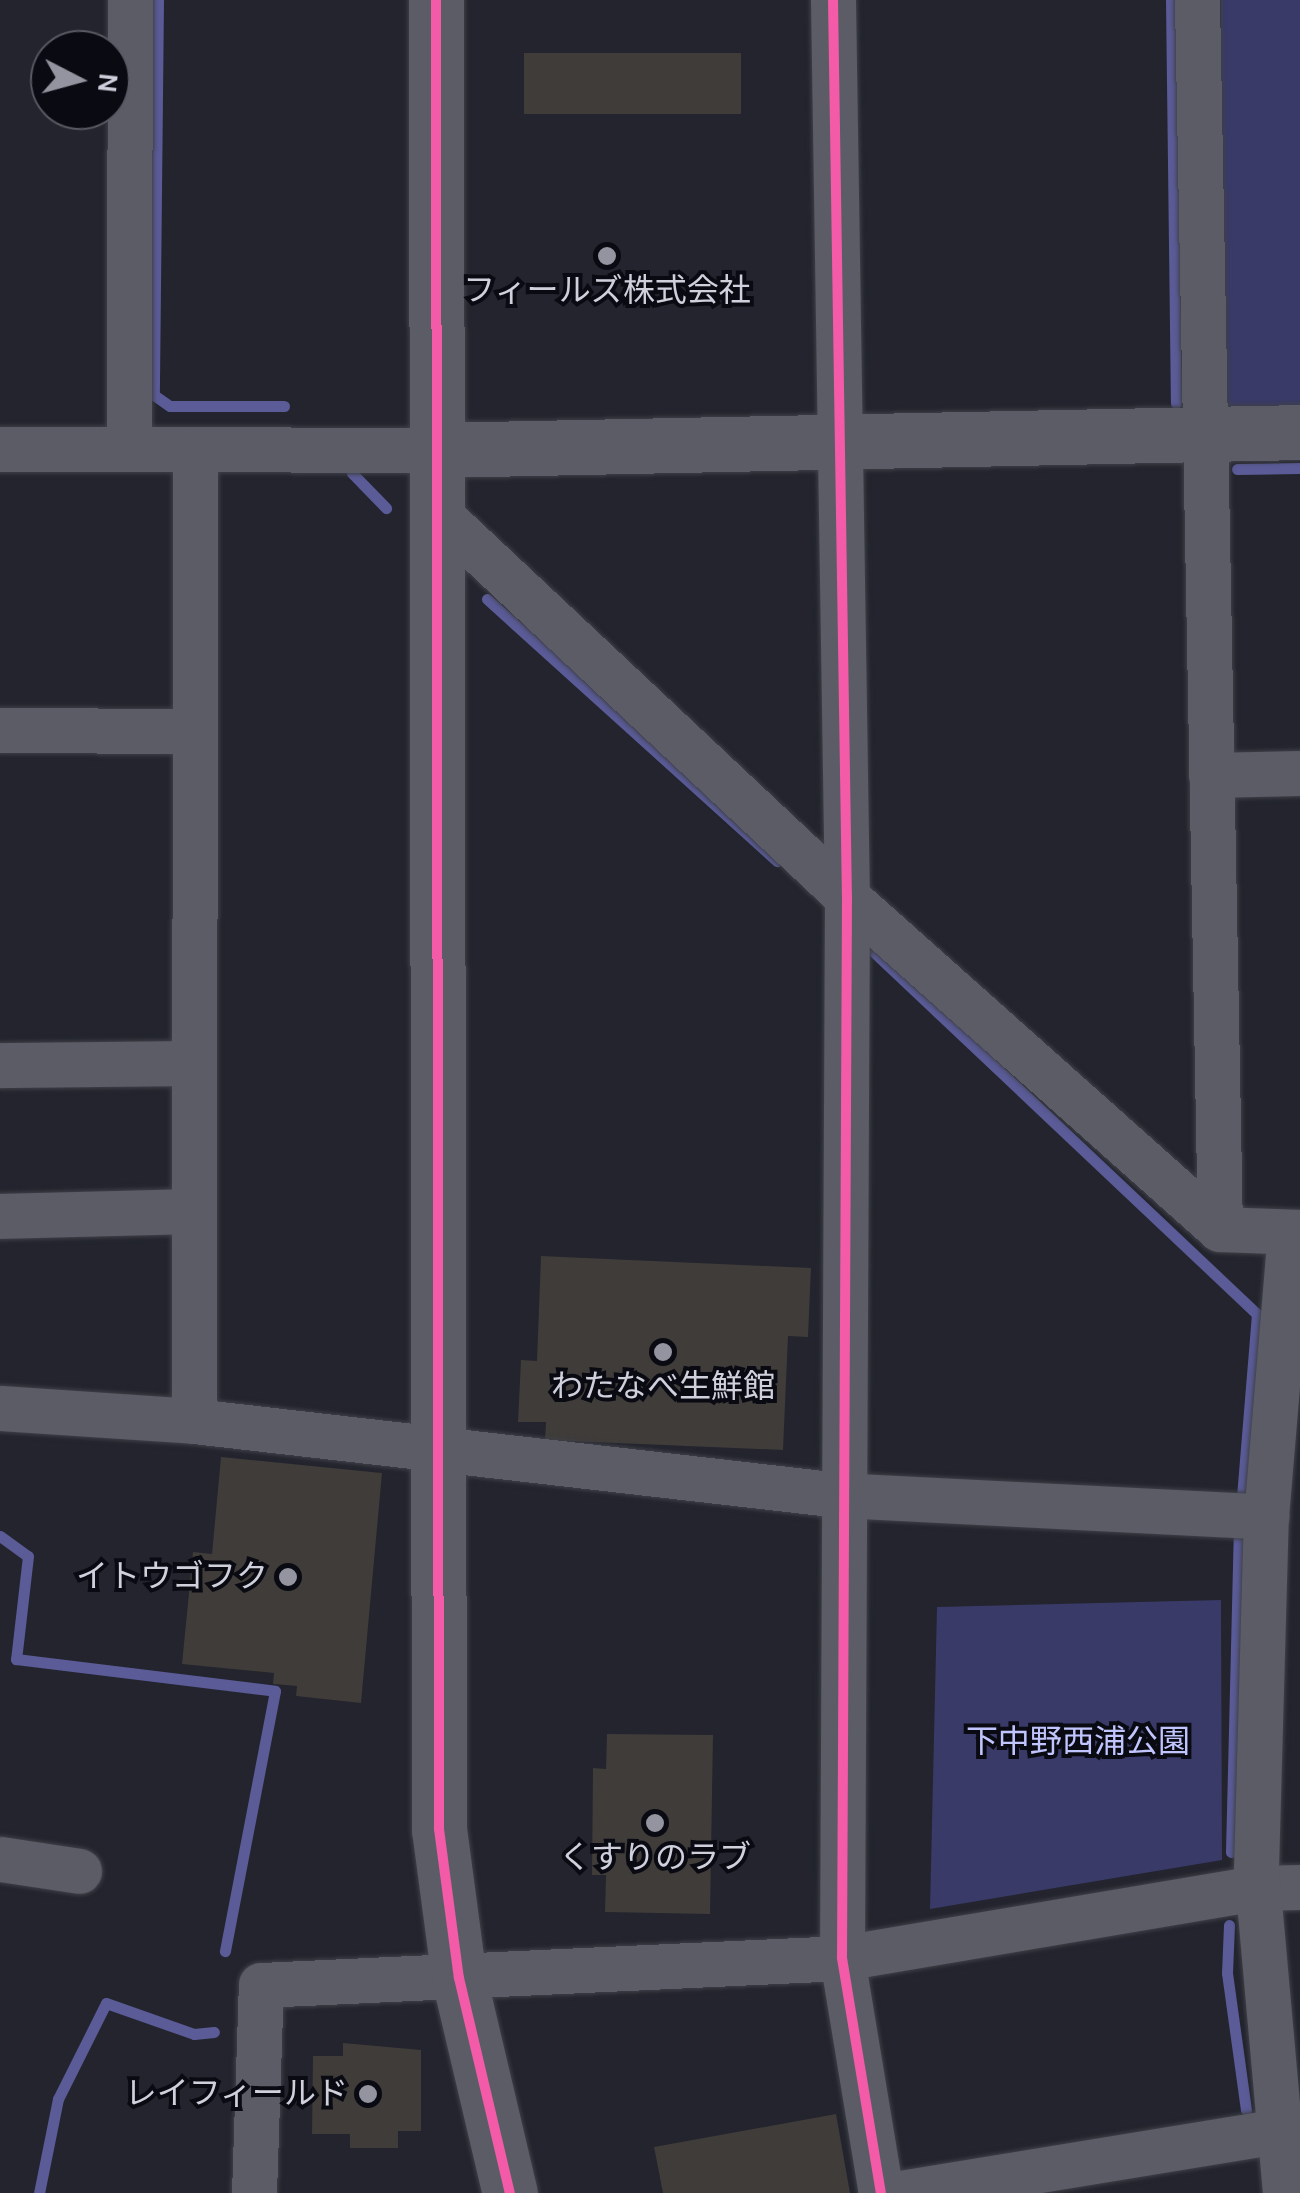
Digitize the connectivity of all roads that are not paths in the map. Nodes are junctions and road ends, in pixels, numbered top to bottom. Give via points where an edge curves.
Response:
1 (130, 0) edge
2 (436, 0) edge
3 (833, 0) edge
4 (1197, 0) edge
5 (1204, 432) junction
6 (1300, 432) edge
7 (840, 438) junction
8 (129, 448) junction
9 (0, 449) edge
10 (436, 450) junction
11 (195, 451) junction
12 (438, 513) junction
13 (0, 730) edge
14 (194, 730) junction
15 (1300, 773) edge
16 (1211, 775) junction
17 (847, 919) junction
18 (192, 1063) junction
19 (0, 1066) edge
20 (191, 1211) junction
21 (0, 1216) edge
22 (1220, 1228) junction
23 (1295, 1232) edge
24 (0, 1408) edge
25 (194, 1422) junction
26 (436, 1448) junction
27 (840, 1495) junction
28 (1249, 1516) junction
29 (0, 1859) edge
30 (79, 1871) dead end
31 (1300, 1887) edge
32 (1256, 1888) junction
33 (842, 1958) junction
34 (459, 1978) junction
35 (1283, 2130) junction
36 (254, 2193) edge
37 (510, 2193) edge
38 (881, 2193) edge
39 (900, 2193) edge
40 (1285, 2193) edge

1 - 8 street
2 - 10 street
3 - 7 street
4 - 5 street
5 - 6 street
5 - 7 street
5 - 16 street
7 - 10 street
7 - 17 street
8 - 9 street
8 - 11 street
10 - 11 street
10 - 12 street
11 - 14 street
12 - 17 street
12 - 26 street
13 - 14 street
14 - 18 street
15 - 16 street
16 - 22 street
17 - 22 street
17 - 27 street
18 - 19 street
18 - 20 street
20 - 21 street
20 - 25 street
22 - 23 street
23 - 28 street
24 - 25 street
25 - 26 street
26 - 27 street
26 - 34 street via 439,1829
27 - 28 street
27 - 33 street
28 - 32 street
29 - 30 street
31 - 32 street
32 - 33 street
32 - 35 street
33 - 34 street
33 - 38 street
34 - 36 street via 261,1985
34 - 37 street
35 - 39 street
35 - 40 street

